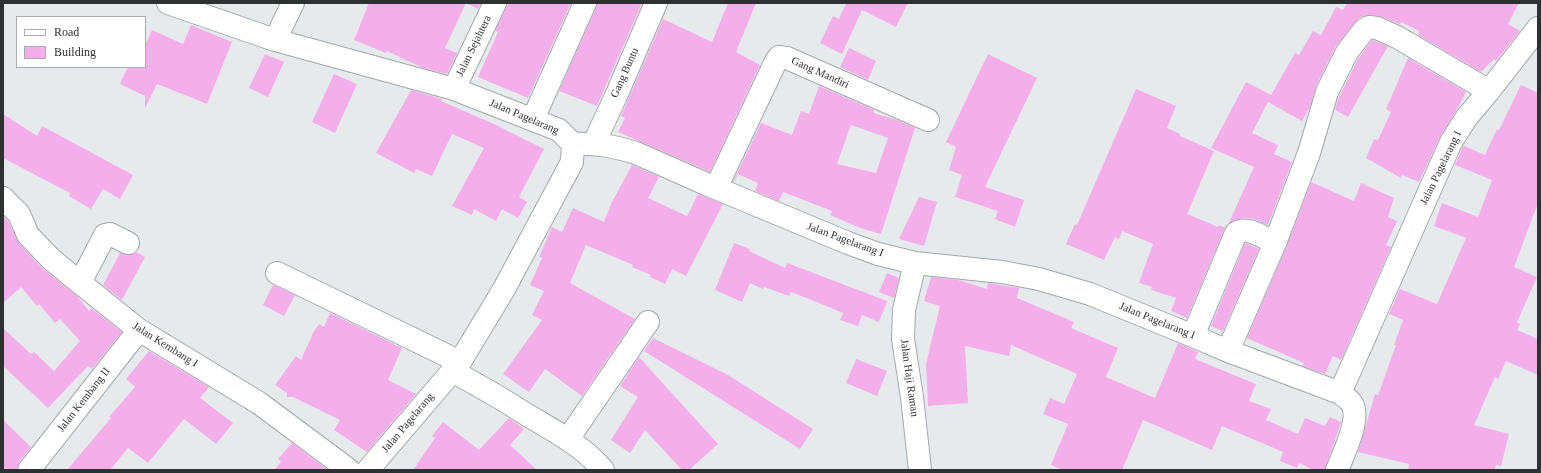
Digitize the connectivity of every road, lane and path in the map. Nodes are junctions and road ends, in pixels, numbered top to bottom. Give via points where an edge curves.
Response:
1 (168, 3) edge
2 (293, 3) edge
3 (495, 3) edge
4 (585, 3) edge
5 (656, 3) edge
6 (1535, 35) edge
7 (275, 40) junction
8 (454, 89) junction
9 (1489, 91) junction
10 (533, 119) junction
11 (928, 120) dead end
12 (584, 143) junction
13 (716, 188) junction
14 (3, 198) edge
15 (128, 243) dead end
16 (1275, 243) junction
17 (915, 263) junction
18 (276, 273) dead end
19 (78, 282) junction
20 (648, 322) dead end
21 (139, 330) junction
22 (1193, 336) junction
23 (1228, 351) junction
24 (456, 367) junction
25 (1340, 393) junction
26 (568, 439) junction
27 (29, 470) edge
28 (350, 470) edge
29 (368, 470) edge
30 (603, 470) edge
31 (920, 470) edge
32 (1337, 470) edge

1 - 7 street, Jalan Pagelarang
2 - 7 street
3 - 8 street, Jalan Sejahtera
4 - 10 street
5 - 12 street, Gang Buntu via 616,96
6 - 9 street, Jalan Pagelarang I
7 - 8 street, Jalan Pagelarang
8 - 10 street, Jalan Pagelarang
9 - 16 street via 1397,37 1369,26 1347,52 1327,92 1309,153
9 - 25 street, Jalan Pagelarang I via 1467,117 1452,142
10 - 12 street, Jalan Pagelarang
11 - 13 street, Gang Mandiri via 787,58 779,57
12 - 13 street, Jalan Pagelarang I via 614,146 636,153
12 - 24 street, Jalan Pagelarang via 504,289
13 - 17 street, Jalan Pagelarang I via 848,244
14 - 19 street, Jalan Kembang I via 19,214 28,235
15 - 19 street via 110,234 104,235
16 - 22 street via 1247,230 1236,233
16 - 23 street
17 - 22 street, Jalan Pagelarang I via 1002,272 1039,279 1090,294
17 - 31 street, Jalan Haji Raman via 904,310 903,339
18 - 24 street
19 - 21 street, Jalan Kembang I
20 - 26 street
21 - 27 street, Jalan Kembang II
21 - 28 street, Jalan Kembang I via 259,403
22 - 23 street, Jalan Pagelarang I
23 - 25 street, Jalan Pagelarang I
24 - 26 street via 477,385
24 - 29 street, Jalan Pagelarang
25 - 32 street via 1352,403 1355,411 1350,438
26 - 30 street

